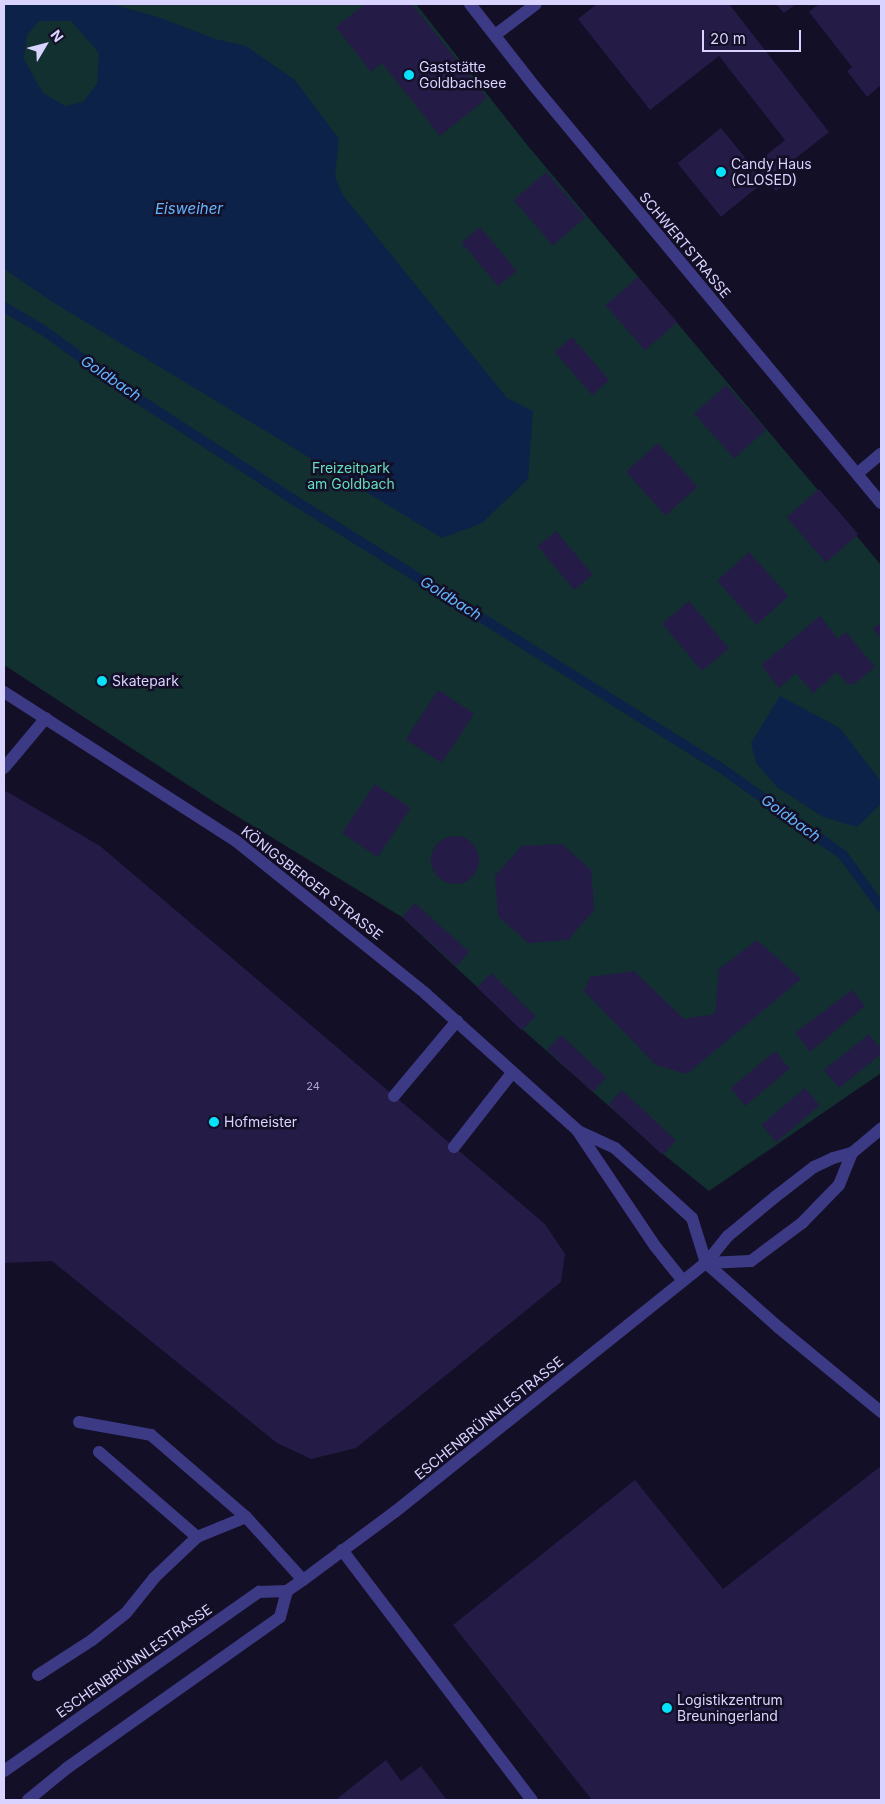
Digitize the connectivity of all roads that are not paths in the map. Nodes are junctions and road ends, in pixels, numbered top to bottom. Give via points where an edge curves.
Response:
1 (470, 4) edge
2 (536, 4) edge
3 (495, 35) junction
4 (881, 454) edge
5 (858, 472) junction
6 (881, 502) edge
7 (4, 692) edge
8 (46, 718) junction
9 (4, 768) edge
10 (456, 1021) junction
11 (512, 1073) junction
12 (394, 1096) dead end
13 (881, 1129) edge
14 (577, 1130) junction
15 (454, 1147) dead end
16 (852, 1153) junction
17 (706, 1263) junction
18 (684, 1281) junction
19 (881, 1412) edge
20 (79, 1422) dead end
21 (99, 1452) dead end
22 (246, 1517) junction
23 (197, 1537) junction
24 (342, 1550) junction
25 (303, 1580) junction
26 (287, 1591) junction
27 (38, 1675) dead end
28 (4, 1771) edge
29 (28, 1800) edge
30 (532, 1800) edge

1 - 3 street, SCHWERTSTRASSE
2 - 3 street
3 - 5 street, SCHWERTSTRASSE via 661,240
4 - 5 street
5 - 6 street, SCHWERTSTRASSE
7 - 8 street, KÖNIGSBERGER STRASSE
8 - 9 street
8 - 10 street, KÖNIGSBERGER STRASSE via 236,841
10 - 11 street, KÖNIGSBERGER STRASSE
10 - 12 street
11 - 14 street, KÖNIGSBERGER STRASSE
11 - 15 street
13 - 16 street, ESCHENBRÜNNLESTRASSE
14 - 17 street, KÖNIGSBERGER STRASSE via 615,1148 692,1218
14 - 18 street, KÖNIGSBERGER STRASSE via 655,1246
16 - 17 street, ESCHENBRÜNNLESTRASSE via 814,1167 728,1236
16 - 17 street, ESCHENBRÜNNLESTRASSE via 839,1185 802,1223 751,1260
17 - 18 street, ESCHENBRÜNNLESTRASSE
17 - 19 street
18 - 24 street, ESCHENBRÜNNLESTRASSE via 396,1511
20 - 22 street via 151,1435
21 - 23 street
22 - 23 street
22 - 25 street
23 - 27 street via 154,1578 126,1613
24 - 25 street, ESCHENBRÜNNLESTRASSE
24 - 30 street
25 - 26 street, ESCHENBRÜNNLESTRASSE
26 - 28 street, ESCHENBRÜNNLESTRASSE via 258,1592
26 - 29 street via 280,1617 67,1768

